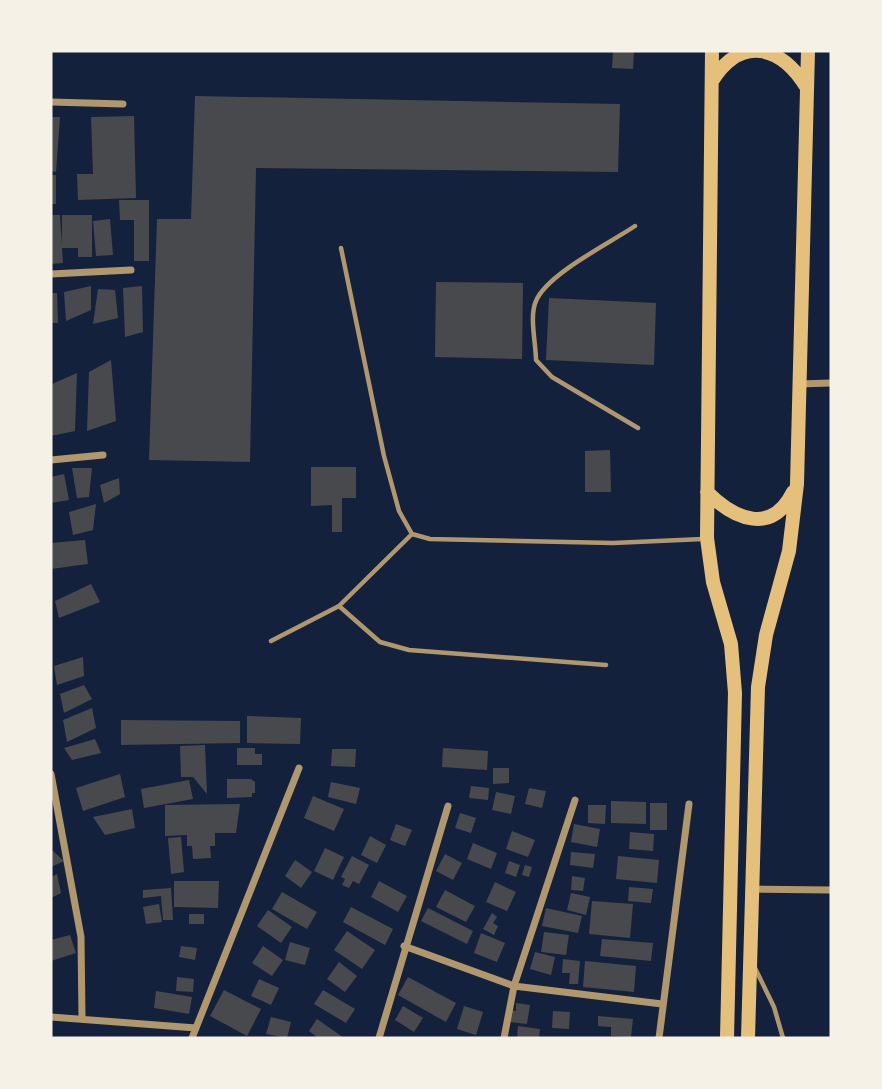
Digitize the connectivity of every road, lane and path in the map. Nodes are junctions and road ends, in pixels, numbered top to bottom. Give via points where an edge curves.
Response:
1 (712, 51) edge
2 (808, 51) edge
3 (711, 83) junction
4 (807, 89) junction
5 (51, 102) edge
6 (123, 104) dead end
7 (635, 226) dead end
8 (341, 248) dead end
9 (131, 270) dead end
10 (51, 274) edge
11 (831, 383) edge
12 (799, 384) junction
13 (638, 428) dead end
14 (103, 455) dead end
15 (51, 460) edge
16 (797, 484) junction
17 (707, 492) junction
18 (412, 534) junction
19 (707, 538) junction
20 (339, 606) junction
21 (271, 641) dead end
22 (606, 665) dead end
23 (299, 768) dead end
24 (51, 774) edge
25 (575, 800) dead end
26 (689, 804) dead end
27 (448, 806) dead end
28 (751, 889) junction
29 (831, 890) edge
30 (404, 946) junction
31 (750, 957) junction
32 (514, 986) junction
33 (662, 1004) junction
34 (51, 1017) edge
35 (82, 1018) junction
36 (196, 1028) junction
37 (192, 1038) edge
38 (379, 1038) edge
39 (504, 1038) edge
40 (659, 1038) edge
41 (727, 1038) edge
42 (748, 1038) edge
43 (783, 1038) edge

1 - 3 highway
2 - 4 highway
3 - 4 highway via 723,63 735,55 765,52 786,62
3 - 17 highway
4 - 12 highway
5 - 6 street
7 - 13 lane via 544,287 534,303 536,360 552,377
8 - 18 lane via 384,456 399,511
9 - 10 street
11 - 12 street
12 - 16 highway
14 - 15 street
16 - 17 highway via 785,508 774,517 737,515
16 - 28 highway via 789,551 766,635 758,687
17 - 19 highway
18 - 19 lane via 430,539 587,542
18 - 20 lane
19 - 41 highway via 713,582 731,644 735,692
20 - 21 lane
20 - 22 lane via 380,642 409,650
23 - 36 street
24 - 35 street via 81,937
25 - 32 street
26 - 33 street
27 - 30 street
28 - 29 street
28 - 31 highway
30 - 32 street
30 - 38 street
31 - 42 highway
31 - 43 lane
32 - 33 street
32 - 39 street
33 - 40 street
34 - 35 street
35 - 36 street
36 - 37 street

